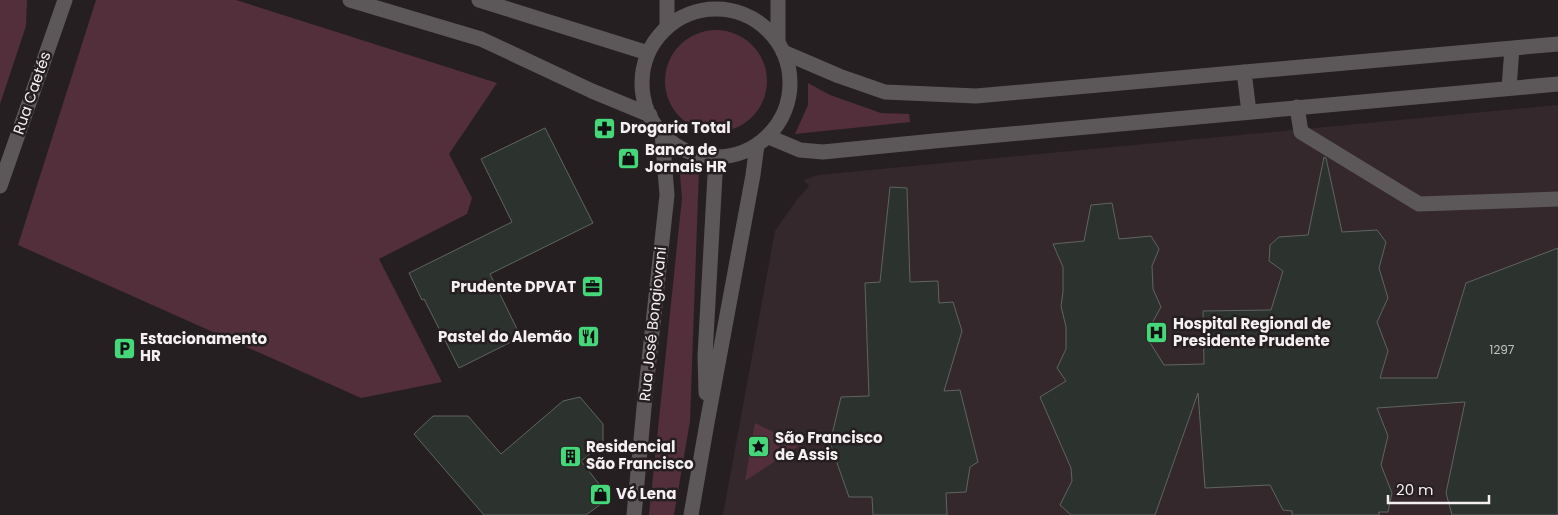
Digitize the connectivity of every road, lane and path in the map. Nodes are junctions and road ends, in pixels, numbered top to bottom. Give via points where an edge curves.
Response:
1 (64, 0) edge
2 (350, 0) edge
3 (479, 0) edge
4 (667, 0) edge
5 (778, 0) edge
6 (667, 27) junction
7 (1558, 44) edge
8 (780, 47) junction
9 (1512, 48) junction
10 (648, 54) junction
11 (1244, 72) junction
12 (1558, 84) edge
13 (1509, 88) junction
14 (1297, 107) junction
15 (1249, 112) junction
16 (650, 115) junction
17 (662, 133) junction
18 (763, 141) junction
19 (716, 157) junction
20 (0, 186) edge
21 (1558, 199) edge
22 (706, 423) junction
23 (634, 515) edge
24 (691, 515) edge

1 - 20 street, Rua Caetés
2 - 16 street via 480,39
3 - 10 street
4 - 6 street
5 - 8 street
6 - 8 street via 684,16 726,9 746,15 764,26
6 - 10 street
7 - 9 street
8 - 11 street via 838,76 885,92 976,96
8 - 18 street via 789,74 788,97 780,119
9 - 11 street
9 - 13 street
10 - 16 street via 643,73 643,95
11 - 15 street
12 - 13 street
13 - 14 street
14 - 15 street
14 - 21 street via 1301,132 1419,204
15 - 18 street via 823,152
16 - 17 street
17 - 19 street via 678,146 696,154
17 - 23 street, Rua José Bongiovani via 667,195
18 - 19 street via 734,155
18 - 22 street
19 - 22 street via 704,356
22 - 24 street

